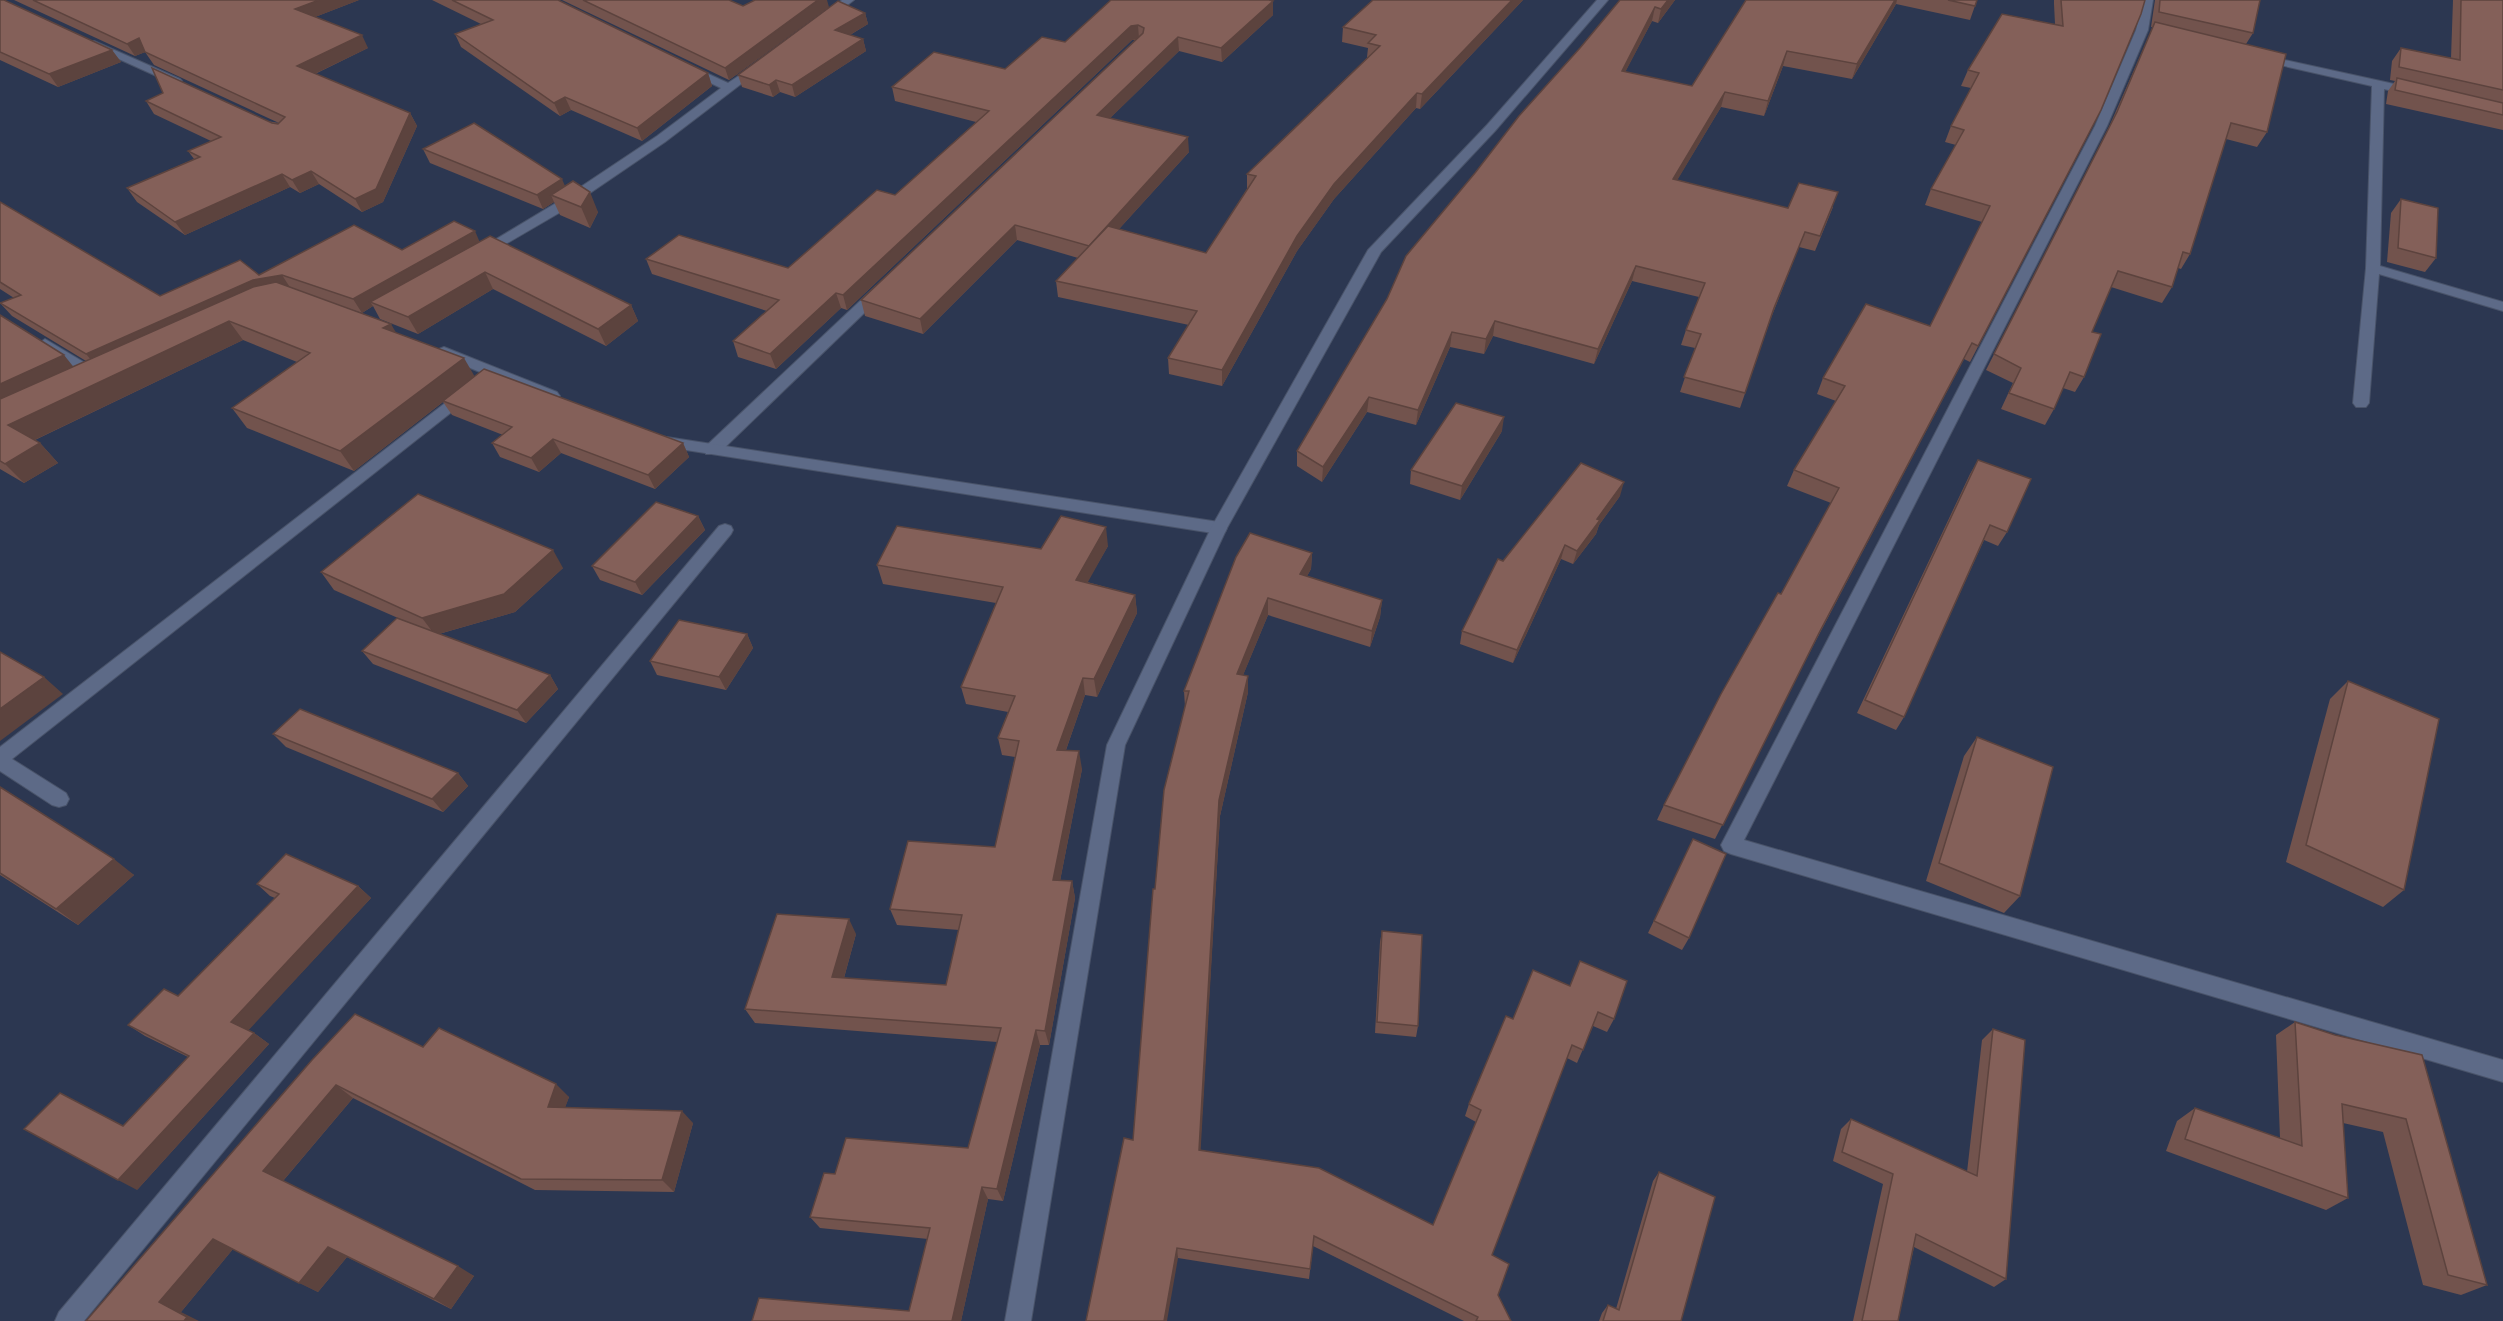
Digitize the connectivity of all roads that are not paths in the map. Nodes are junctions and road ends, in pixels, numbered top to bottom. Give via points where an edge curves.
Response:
1 (849, 0) edge
2 (1603, 0) edge
3 (2148, 0) edge
4 (812, 27) edge
5 (84, 39) edge
6 (2254, 56) edge
7 (765, 61) edge
8 (675, 62) edge
9 (2378, 84) junction
10 (190, 87) edge
11 (728, 87) junction
12 (2423, 94) edge
13 (464, 262) edge
14 (2373, 268) junction
15 (891, 279) edge
16 (2503, 306) edge
17 (29, 334) edge
18 (429, 346) edge
19 (494, 372) junction
20 (96, 376) edge
21 (570, 403) edge
22 (2361, 403) dead end
23 (645, 434) edge
24 (712, 450) junction
25 (1219, 528) junction
26 (725, 530) dead end
27 (0, 760) edge
28 (59, 798) dead end
29 (2503, 1071) edge
30 (68, 1321) edge
31 (1018, 1321) edge

1 - 4 street
2 - 25 street via 1491,128 1375,250
3 - 29 street via 2147,32 2102,126 1731,845
5 - 10 street
6 - 9 street
7 - 11 street
8 - 11 street
9 - 12 street
9 - 14 street
11 - 13 street via 661,139 566,203
14 - 16 street
14 - 22 street
15 - 24 street
17 - 20 street
18 - 19 street
19 - 21 street
19 - 27 street
23 - 24 street via 667,443
24 - 25 street
25 - 31 street via 1116,746
26 - 30 street
27 - 28 street

